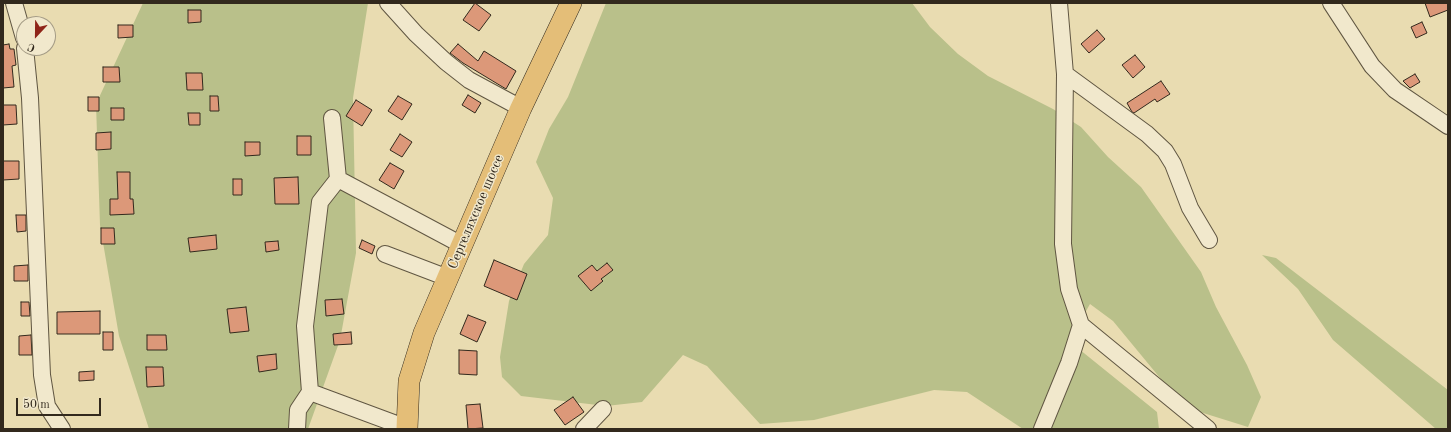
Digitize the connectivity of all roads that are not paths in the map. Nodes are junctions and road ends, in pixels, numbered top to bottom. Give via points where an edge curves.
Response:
1 (14, 3) edge
2 (388, 3) edge
3 (571, 3) edge
4 (1059, 3) edge
5 (1330, 3) edge
6 (18, 16) edge
7 (26, 56) edge
8 (1065, 74) junction
9 (521, 108) junction
10 (332, 118) dead end
11 (1448, 126) edge
12 (338, 179) junction
13 (1208, 240) dead end
14 (462, 245) junction
15 (385, 254) dead end
16 (448, 278) junction
17 (1081, 325) junction
18 (310, 392) junction
19 (603, 409) dead end
20 (407, 428) edge
21 (62, 429) edge
22 (297, 429) edge
23 (584, 429) edge
24 (1042, 429) edge
25 (1208, 429) edge

1 - 6 street
2 - 9 street via 446,62 469,80
3 - 9 main road, Сергеляхское шоссе
4 - 8 street
5 - 11 street via 1372,66 1394,90
7 - 21 street via 30,98 42,376 47,406
8 - 13 street via 1165,150 1190,208
8 - 17 street via 1063,244 1069,289
9 - 14 main road, Сергеляхское шоссе
10 - 12 street
12 - 14 street
12 - 18 street via 320,202 305,326
14 - 16 main road, Сергеляхское шоссе
15 - 16 street
16 - 20 main road, Сергеляхское шоссе via 424,333 409,381
17 - 24 street via 1069,363
17 - 25 street
18 - 20 street
18 - 22 street via 298,410
19 - 23 street

